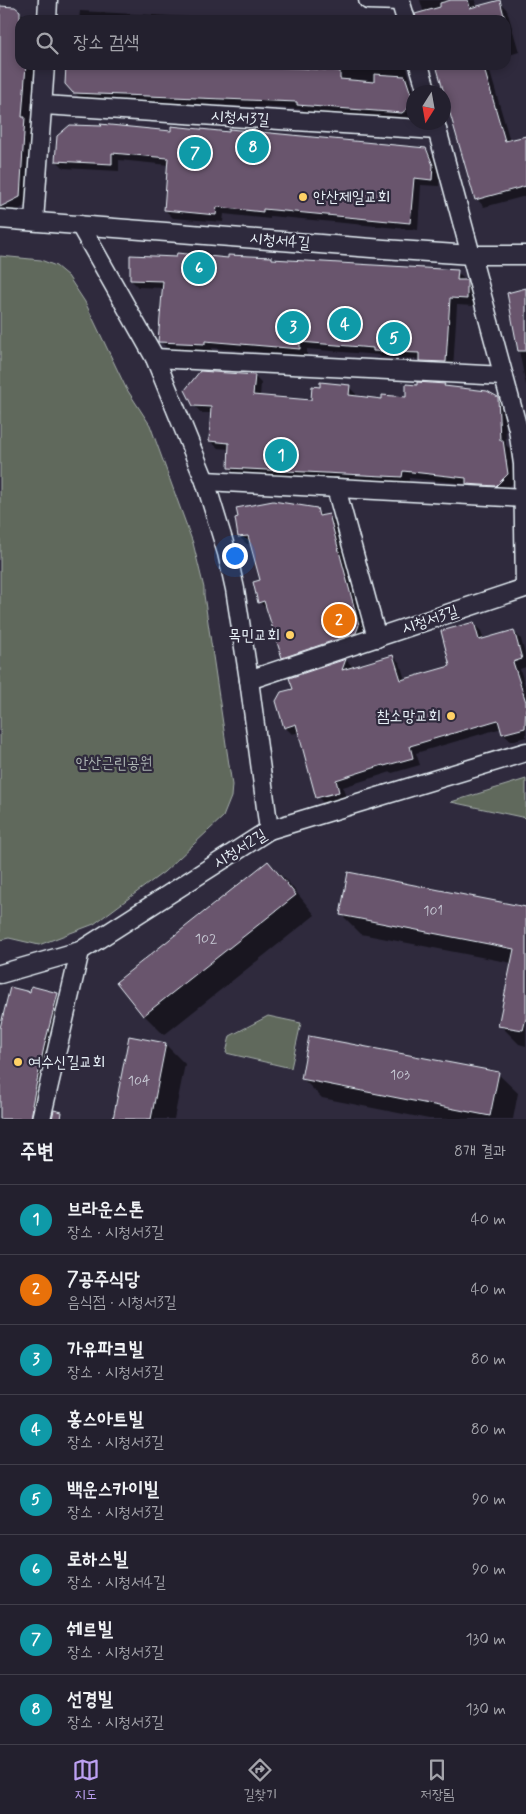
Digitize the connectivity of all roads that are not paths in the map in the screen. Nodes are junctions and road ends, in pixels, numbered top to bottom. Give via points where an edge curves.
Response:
1 (48, 0) edge
2 (368, 0) edge
3 (400, 1) edge
4 (47, 15) edge
5 (404, 15) edge
6 (45, 70) edge
7 (420, 70) edge
8 (425, 85) edge
9 (44, 106) junction
10 (406, 124) edge
11 (437, 130) edge
12 (0, 219) edge
13 (34, 221) junction
14 (80, 225) junction
15 (471, 255) junction
16 (526, 255) edge
17 (155, 358) junction
18 (504, 376) junction
19 (205, 481) junction
20 (336, 488) junction
21 (524, 498) junction
22 (526, 588) edge
23 (376, 638) junction
24 (250, 680) junction
25 (526, 752) edge
26 (269, 830) junction
27 (80, 951) junction
28 (0, 974) edge
29 (41, 1119) edge

1 - 4 street
2 - 3 street
3 - 5 street
6 - 9 street
7 - 8 street
9 - 10 street, 시청서3길
9 - 13 street
11 - 15 street, 시청서3길
12 - 13 street, 시청서4길
13 - 14 street, 시청서4길
14 - 15 street, 시청서4길
14 - 17 street
15 - 16 street, 시청서4길
15 - 18 street, 시청서3길
17 - 18 street
17 - 19 street
18 - 21 street, 시청서3길 via 518,429
19 - 20 street
19 - 24 street via 236,589
20 - 21 street
20 - 23 street
21 - 22 street, 시청서3길
22 - 23 street, 시청서3길
23 - 24 street, 시청서3길
24 - 26 street
25 - 26 street, 시청서2길
26 - 27 street, 시청서2길
27 - 28 street, 시청서2길
27 - 29 street

